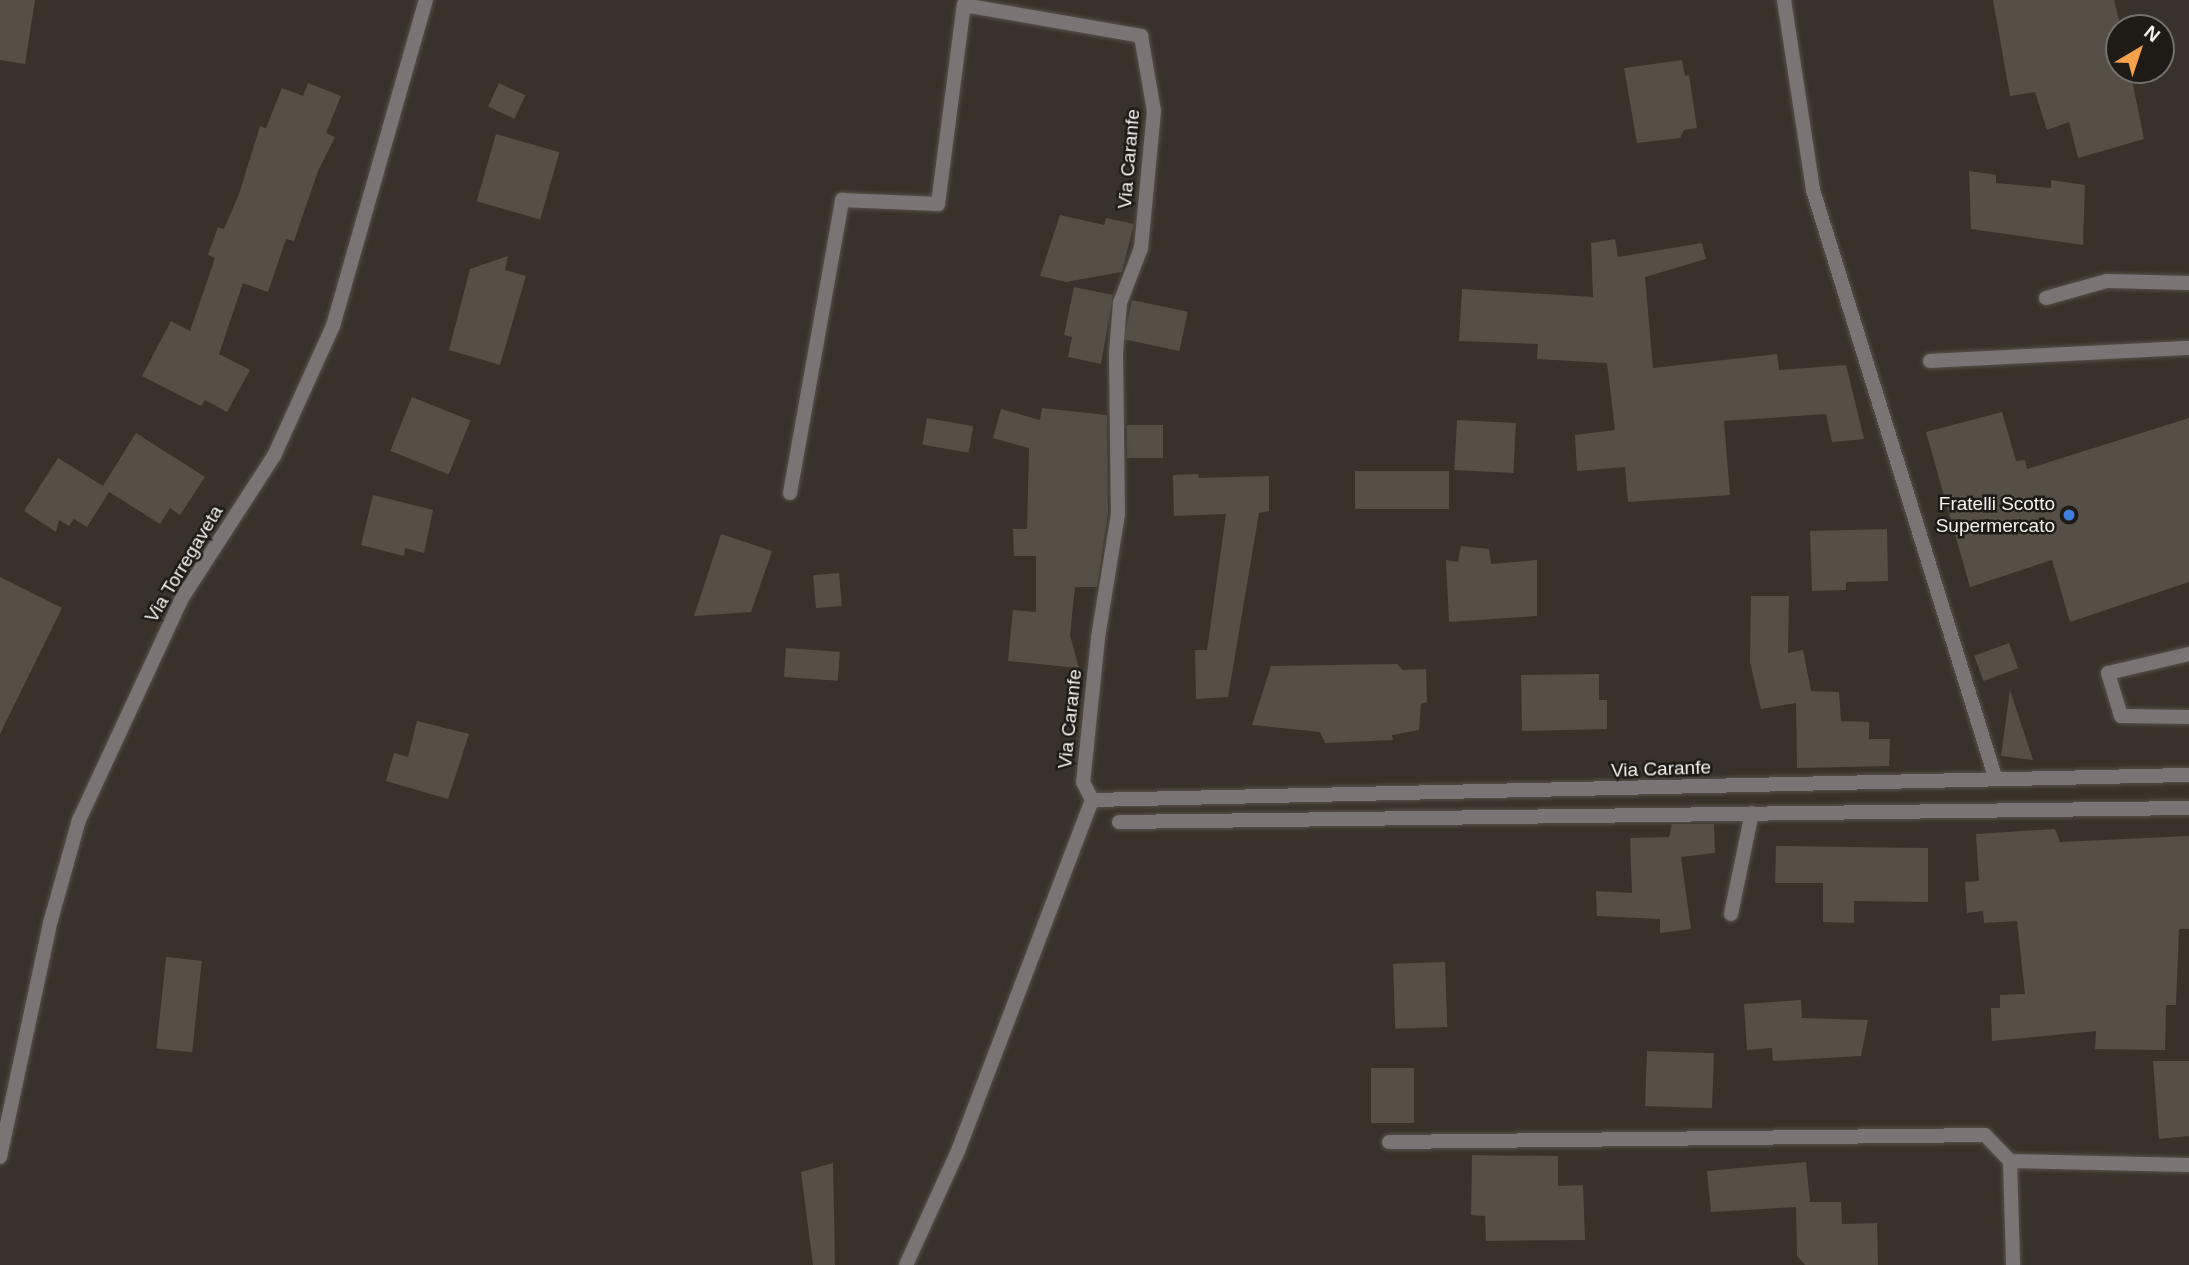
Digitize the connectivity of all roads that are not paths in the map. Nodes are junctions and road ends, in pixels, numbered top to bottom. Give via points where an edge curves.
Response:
1 (426, 0) edge
2 (1784, 0) edge
3 (2189, 283) edge
4 (2046, 298) dead end
5 (2189, 348) edge
6 (1930, 361) dead end
7 (790, 493) dead end
8 (2189, 653) edge
9 (2189, 717) edge
10 (2189, 775) edge
11 (1995, 777) junction
12 (1092, 800) junction
13 (2189, 808) edge
14 (1752, 813) junction
15 (1119, 821) dead end
16 (1731, 914) dead end
17 (1389, 1142) dead end
18 (0, 1157) edge
19 (2010, 1161) junction
20 (2189, 1165) edge
21 (906, 1265) edge
22 (2013, 1265) edge

1 - 18 street, Via Torregaveta via 333,326 274,456 182,598 79,820 51,920
2 - 11 street via 1813,190
3 - 4 street via 2107,281
5 - 6 street
7 - 12 street, Via Caranfe via 842,200 938,204 964,5 1141,36 1154,111 1141,248 1120,303 1116,353 1118,514 1098,638 1083,782
8 - 9 street via 2108,673 2121,716
10 - 11 street, Via Caranfe
11 - 12 street, Via Caranfe
12 - 21 street via 958,1151
13 - 14 street
14 - 15 street
14 - 16 street
17 - 19 street via 1985,1135
19 - 20 street
19 - 22 street

